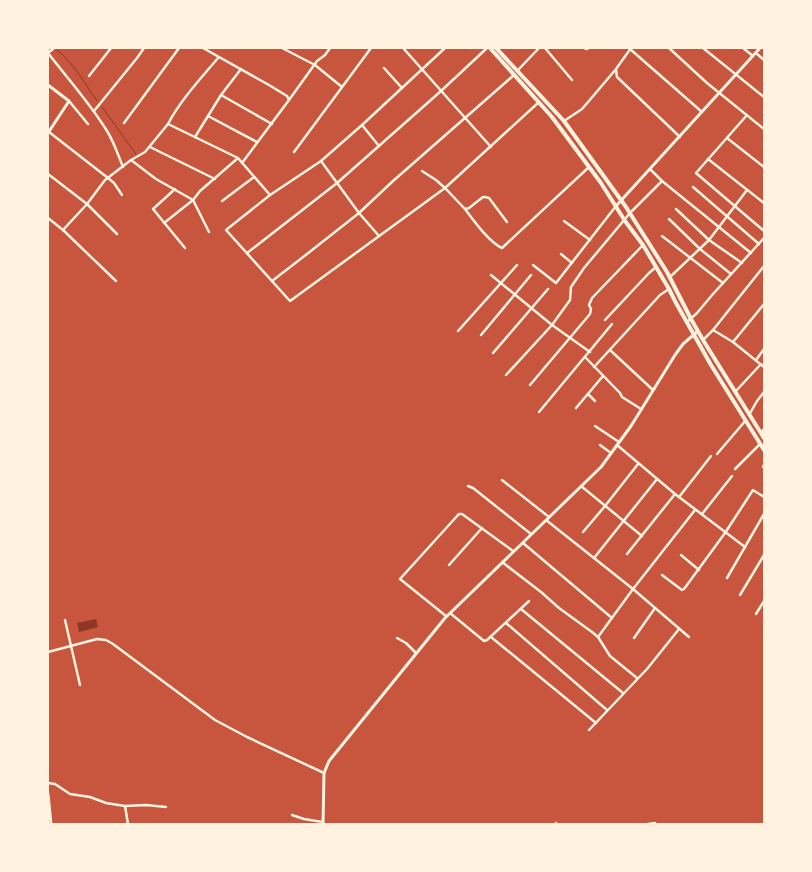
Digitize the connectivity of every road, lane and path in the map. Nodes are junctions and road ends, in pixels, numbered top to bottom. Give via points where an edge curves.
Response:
1 (54, 48) edge
2 (111, 48) edge
3 (144, 48) edge
4 (179, 48) edge
5 (203, 48) edge
6 (282, 48) edge
7 (330, 48) edge
8 (371, 48) edge
9 (404, 48) edge
10 (445, 48) edge
11 (488, 48) edge
12 (496, 48) edge
13 (539, 48) edge
14 (545, 48) edge
15 (585, 48) edge
16 (589, 48) edge
17 (631, 48) edge
18 (669, 48) edge
19 (704, 48) edge
20 (743, 48) edge
21 (760, 48) edge
22 (48, 53) edge
23 (754, 54) junction
24 (219, 57) junction
25 (764, 60) edge
26 (315, 65) junction
27 (384, 68) dead end
28 (241, 69) junction
29 (422, 69) junction
30 (616, 69) junction
31 (518, 70) junction
32 (514, 74) junction
33 (736, 75) junction
34 (89, 76) dead end
35 (572, 80) dead end
36 (48, 85) edge
37 (342, 86) junction
38 (402, 88) junction
39 (441, 91) junction
40 (720, 93) junction
41 (221, 95) junction
42 (764, 97) edge
43 (289, 100) junction
44 (69, 101) junction
45 (539, 102) junction
46 (94, 111) junction
47 (702, 112) junction
48 (747, 115) junction
49 (208, 116) junction
50 (465, 118) junction
51 (564, 121) junction
52 (124, 123) dead end
53 (88, 124) dead end
54 (168, 124) junction
55 (272, 124) junction
56 (362, 125) junction
57 (764, 129) edge
58 (48, 132) edge
59 (195, 137) junction
60 (680, 137) junction
61 (727, 138) junction
62 (258, 143) junction
63 (379, 146) junction
64 (150, 147) junction
65 (491, 147) junction
66 (294, 152) dead end
67 (238, 158) junction
68 (708, 159) junction
69 (131, 160) junction
70 (321, 161) junction
71 (242, 162) junction
72 (122, 167) junction
73 (589, 167) junction
74 (764, 167) edge
75 (650, 169) junction
76 (422, 171) dead end
77 (48, 174) edge
78 (254, 177) junction
79 (108, 178) junction
80 (214, 179) junction
81 (662, 181) junction
82 (337, 183) junction
83 (692, 187) dead end
84 (445, 188) junction
85 (175, 190) junction
86 (746, 190) junction
87 (270, 195) junction
88 (122, 196) dead end
89 (193, 200) junction
90 (222, 201) dead end
91 (621, 201) junction
92 (764, 203) edge
93 (87, 204) junction
94 (616, 206) junction
95 (734, 206) junction
96 (465, 209) junction
97 (676, 209) dead end
98 (359, 213) junction
99 (630, 213) junction
100 (726, 216) junction
101 (48, 218) edge
102 (669, 219) dead end
103 (564, 221) dead end
104 (506, 222) dead end
105 (164, 223) junction
106 (719, 226) junction
107 (62, 230) junction
108 (764, 231) edge
109 (209, 232) dead end
110 (117, 234) dead end
111 (379, 236) junction
112 (662, 236) dead end
113 (764, 238) edge
114 (590, 240) junction
115 (710, 240) junction
116 (759, 244) junction
117 (643, 245) junction
118 (185, 248) dead end
119 (700, 249) junction
120 (247, 253) junction
121 (751, 253) junction
122 (561, 254) dead end
123 (690, 258) junction
124 (572, 263) junction
125 (742, 263) junction
126 (517, 265) dead end
127 (533, 265) dead end
128 (764, 266) edge
129 (656, 267) junction
130 (731, 274) junction
131 (491, 275) dead end
132 (530, 275) dead end
133 (670, 277) junction
134 (116, 281) dead end
135 (272, 281) junction
136 (723, 283) junction
137 (502, 284) junction
138 (548, 289) dead end
139 (669, 289) junction
140 (515, 294) junction
141 (764, 304) edge
142 (532, 308) junction
143 (691, 319) junction
144 (605, 320) dead end
145 (686, 322) junction
146 (612, 324) dead end
147 (552, 325) junction
148 (714, 330) junction
149 (458, 331) dead end
150 (698, 331) junction
151 (481, 334) dead end
152 (694, 335) junction
153 (570, 338) junction
154 (703, 340) junction
155 (733, 342) junction
156 (764, 349) edge
157 (610, 350) junction
158 (590, 352) junction
159 (493, 353) dead end
160 (585, 358) junction
161 (756, 360) junction
162 (761, 364) junction
163 (594, 366) junction
164 (764, 367) edge
165 (506, 375) dead end
166 (603, 376) junction
167 (530, 386) dead end
168 (653, 390) junction
169 (735, 392) junction
170 (764, 392) edge
171 (588, 394) junction
172 (596, 400) dead end
173 (576, 408) dead end
174 (641, 409) junction
175 (539, 412) dead end
176 (749, 414) junction
177 (746, 420) junction
178 (596, 426) dead end
179 (763, 431) edge
180 (764, 438) edge
181 (618, 444) junction
182 (760, 444) junction
183 (600, 445) dead end
184 (764, 450) edge
185 (612, 453) junction
186 (717, 454) dead end
187 (711, 456) dead end
188 (638, 464) junction
189 (735, 469) dead end
190 (732, 476) dead end
191 (657, 479) junction
192 (502, 480) dead end
193 (468, 486) dead end
194 (581, 486) junction
195 (675, 494) junction
196 (679, 497) junction
197 (764, 497) edge
198 (605, 506) junction
199 (696, 510) junction
200 (702, 514) junction
201 (764, 514) edge
202 (548, 519) junction
203 (623, 520) junction
204 (482, 528) junction
205 (583, 532) dead end
206 (725, 533) junction
207 (531, 534) junction
208 (642, 536) junction
209 (523, 542) junction
210 (745, 547) junction
211 (513, 552) junction
212 (627, 554) dead end
213 (681, 555) dead end
214 (764, 555) edge
215 (594, 558) junction
216 (761, 560) junction
217 (502, 562) junction
218 (764, 563) edge
219 (449, 565) dead end
220 (699, 570) junction
221 (662, 575) dead end
222 (727, 578) dead end
223 (633, 589) junction
224 (740, 595) dead end
225 (764, 600) edge
226 (529, 601) dead end
227 (655, 608) junction
228 (521, 609) junction
229 (450, 612) junction
230 (756, 614) dead end
231 (446, 616) junction
232 (612, 618) junction
233 (65, 620) dead end
234 (506, 623) junction
235 (679, 629) junction
236 (491, 637) junction
237 (598, 637) junction
238 (398, 638) dead end
239 (634, 638) dead end
240 (688, 638) dead end
241 (71, 646) junction
242 (48, 652) edge
243 (416, 653) junction
244 (638, 678) junction
245 (80, 685) dead end
246 (623, 693) junction
247 (608, 710) junction
248 (596, 723) junction
249 (589, 730) dead end
250 (324, 772) junction
251 (48, 783) edge
252 (48, 794) edge
253 (125, 806) junction
254 (166, 807) dead end
255 (292, 814) dead end
256 (323, 823) edge
257 (51, 824) edge
258 (128, 824) edge
259 (648, 824) edge
260 (655, 824) edge

1 - 22 street
2 - 34 street
3 - 46 street
4 - 52 street
5 - 24 street
6 - 26 street
7 - 26 street
8 - 37 street
9 - 29 street
10 - 29 street
11 - 32 main road
11 - 39 street
12 - 31 main road
13 - 31 street
14 - 35 street
15 - 16 street
17 - 30 street
17 - 47 street
18 - 40 street
19 - 33 street
20 - 23 street
21 - 23 street
22 - 46 street
23 - 25 street
23 - 33 street
24 - 28 street
24 - 54 street
26 - 37 street
26 - 43 street
27 - 38 street
28 - 41 street
28 - 43 street
29 - 38 street
29 - 39 street
30 - 51 street via 582,109
30 - 60 street via 617,77
31 - 51 main road
32 - 45 main road
32 - 50 street
33 - 40 street
33 - 42 street
36 - 44 street
37 - 66 street
38 - 56 street
39 - 50 street
39 - 63 street
40 - 47 street
40 - 48 street
41 - 49 street
41 - 55 street
43 - 55 street
44 - 53 street
44 - 58 street
45 - 65 street
45 - 73 main road
46 - 72 street
47 - 60 street
48 - 57 street
48 - 61 street
49 - 59 street
49 - 62 street
50 - 65 street
50 - 98 street
51 - 91 main road
54 - 59 street
54 - 64 street
55 - 62 street
56 - 63 street
56 - 70 street
58 - 79 street
59 - 67 street
60 - 75 street
61 - 68 street
61 - 74 street
62 - 71 street
63 - 82 street
64 - 69 street
64 - 80 street
65 - 84 street
67 - 71 street
67 - 80 street
68 - 86 street
68 - 95 street via 696,173
69 - 72 street
69 - 85 street
70 - 82 street
70 - 87 street
71 - 78 street
72 - 79 street
73 - 94 main road
73 - 96 street via 502,248 486,235
75 - 81 street
75 - 91 street
76 - 84 street
77 - 93 street
78 - 87 street
78 - 90 street
79 - 88 street
79 - 93 street
80 - 89 street
81 - 99 street
81 - 106 street
82 - 98 street
82 - 120 street
83 - 100 street
84 - 96 street
84 - 111 street
85 - 89 street
85 - 105 street via 153,209
86 - 92 street
86 - 95 street
87 - 120 street via 226,230
89 - 105 street
89 - 109 street
91 - 94 street
91 - 99 main road
93 - 107 street
93 - 110 street
94 - 114 street
94 - 117 main road
95 - 100 street
95 - 108 street
96 - 104 street via 486,197
97 - 115 street
98 - 111 street
98 - 135 street
99 - 133 main road
99 - 147 street via 584,268 571,287 570,300
100 - 106 street
100 - 116 street
101 - 107 street
102 - 119 street
103 - 114 street
105 - 118 street
106 - 115 street
106 - 121 street
107 - 134 street
111 - 135 street via 290,301
112 - 123 street
113 - 116 street
114 - 124 street
115 - 119 street
115 - 125 street
116 - 121 street
117 - 129 main road
117 - 153 street via 592,298 590,314
119 - 123 street
119 - 130 street
120 - 135 street
121 - 125 street
122 - 124 street
123 - 133 street
123 - 136 street
124 - 127 street via 556,283
125 - 130 street
126 - 137 street
128 - 148 street
129 - 139 main road
129 - 144 street
130 - 136 street
131 - 137 street
132 - 140 street
133 - 143 main road
136 - 143 street
137 - 140 street
137 - 149 street
138 - 142 street
139 - 145 main road
139 - 157 street
140 - 142 street
140 - 151 street
141 - 155 street
142 - 147 street
142 - 159 street
143 - 145 street
143 - 150 main road
145 - 152 main road
146 - 158 street
147 - 153 street
147 - 165 street
148 - 154 street
148 - 155 street
150 - 152 street
150 - 154 main road
152 - 168 street via 683,344
152 - 177 main road
153 - 158 street
153 - 167 street
154 - 169 main road
155 - 161 street
156 - 161 street
157 - 163 street
157 - 168 street
158 - 160 street
160 - 163 street
160 - 175 street
161 - 162 street
162 - 164 street
162 - 169 street
163 - 166 street
166 - 171 street
166 - 174 street via 622,397
168 - 174 street
169 - 176 main road
170 - 176 street
171 - 172 street
171 - 173 street
174 - 181 street
176 - 179 main road
177 - 182 main road
177 - 186 street
178 - 181 street
179 - 180 main road
181 - 185 street
181 - 188 street
182 - 184 main road
182 - 189 street
183 - 185 street
185 - 194 street
187 - 196 street
188 - 191 street
188 - 198 street
190 - 200 street
191 - 195 street
191 - 203 street
192 - 202 street
193 - 207 street
194 - 198 street
194 - 202 street
195 - 196 street
195 - 208 street
196 - 199 street
197 - 206 street via 753,490
198 - 203 street
198 - 205 street
199 - 200 street
199 - 223 street
200 - 206 street
201 - 210 street
202 - 207 street
202 - 215 street
203 - 208 street
203 - 215 street
204 - 211 street
204 - 219 street
204 - 231 street via 460,514 400,579
206 - 210 street
206 - 220 street
207 - 209 street
208 - 212 street
209 - 211 street
209 - 232 street
210 - 222 street
211 - 217 street
213 - 220 street
214 - 216 street
215 - 223 street
216 - 218 street
216 - 224 street
217 - 229 street
217 - 237 street
220 - 221 street via 682,590
223 - 227 street
223 - 232 street
225 - 230 street
226 - 228 street
227 - 235 street
227 - 239 street
228 - 234 street
228 - 246 street
229 - 231 street
229 - 236 street via 481,640
231 - 243 street
232 - 237 street
233 - 241 street
234 - 236 street
234 - 247 street
235 - 240 street
235 - 244 street
236 - 248 street
237 - 244 street via 610,656
238 - 243 street
241 - 242 street
241 - 245 street
241 - 250 street via 106,640 215,720
243 - 250 street
244 - 246 street
246 - 247 street
247 - 248 street
248 - 249 street
250 - 256 street
251 - 253 street via 70,794
252 - 257 street
253 - 254 street via 146,804
253 - 258 street
255 - 256 street
259 - 260 street

